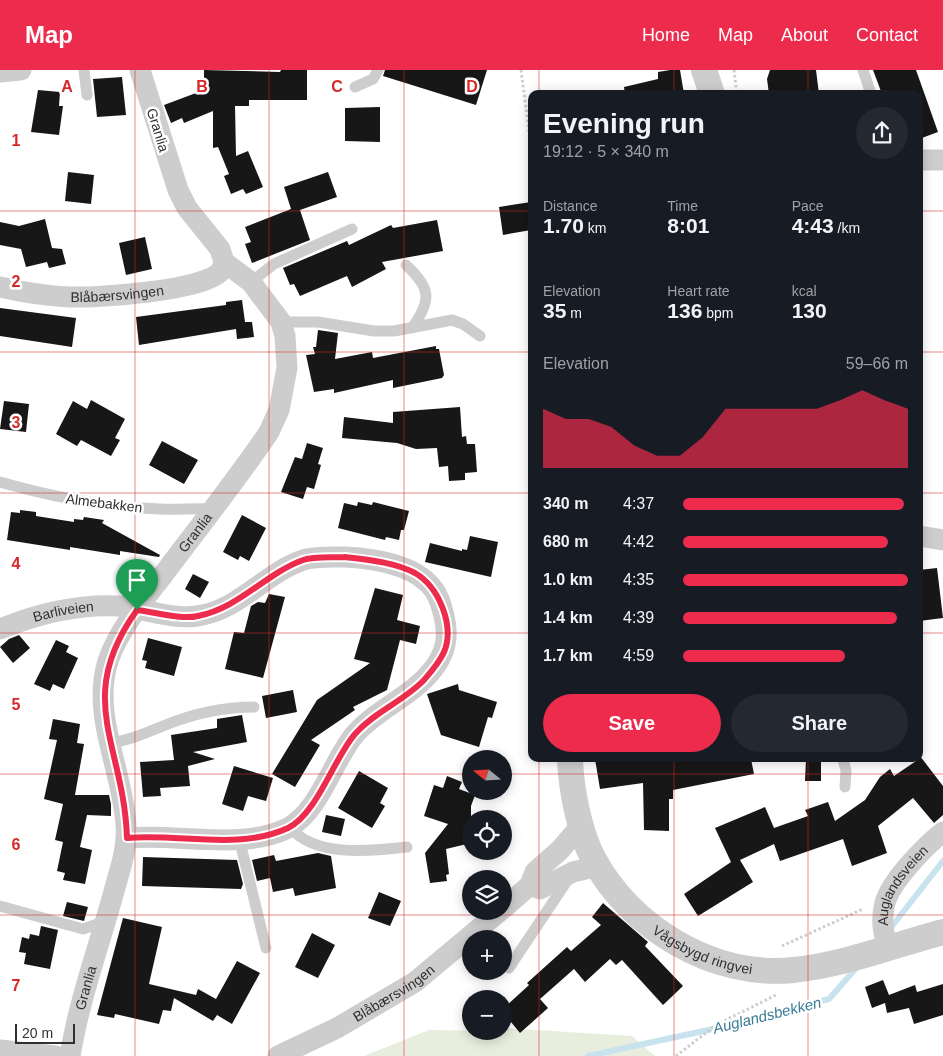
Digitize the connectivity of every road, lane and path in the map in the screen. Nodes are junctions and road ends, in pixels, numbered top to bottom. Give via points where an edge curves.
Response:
1 (21, 70) edge
2 (84, 70) edge
3 (140, 70) edge
4 (378, 70) edge
5 (521, 70) edge
6 (704, 70) edge
7 (734, 70) edge
8 (863, 70) edge
9 (0, 72) edge
10 (355, 87) dead end
11 (711, 90) edge
12 (737, 90) edge
13 (870, 90) edge
14 (87, 95) dead end
15 (528, 123) edge
16 (923, 160) edge
17 (943, 160) edge
18 (352, 229) dead end
19 (224, 262) junction
20 (406, 265) dead end
21 (251, 282) junction
22 (0, 287) edge
23 (281, 322) junction
24 (412, 328) junction
25 (480, 336) dead end
26 (0, 482) edge
27 (211, 509) junction
28 (923, 537) edge
29 (943, 540) edge
30 (137, 610) junction
31 (0, 629) edge
32 (254, 707) dead end
33 (111, 742) junction
34 (570, 762) edge
35 (843, 762) edge
36 (845, 787) dead end
37 (582, 824) junction
38 (290, 827) junction
39 (943, 832) edge
40 (127, 838) junction
41 (239, 838) junction
42 (407, 847) dead end
43 (598, 866) junction
44 (573, 872) junction
45 (530, 885) junction
46 (890, 894) junction
47 (512, 901) edge
48 (0, 906) edge
49 (106, 920) junction
50 (489, 920) edge
51 (943, 932) edge
52 (780, 947) dead end
53 (266, 948) dead end
54 (890, 949) junction
55 (512, 964) edge
56 (793, 970) junction
57 (0, 1050) edge
58 (56, 1056) edge
59 (70, 1056) edge
60 (278, 1056) edge
61 (676, 1056) edge

1 - 9 street
2 - 14 lane
3 - 19 street, Granlia via 178,190 187,208 220,249
4 - 10 lane via 373,79
5 - 15 path
6 - 11 street
7 - 12 path
8 - 13 lane
16 - 17 street
18 - 21 lane via 274,264
19 - 21 street, Granlia
19 - 22 street, Blåbærsvingen via 220,272 192,284 97,297 46,295
20 - 24 lane via 422,281 426,294 425,307
21 - 23 street, Granlia
23 - 24 lane via 333,323 374,331
23 - 27 street, Granlia via 287,368 279,410 269,432
24 - 25 lane via 452,320
26 - 27 lane, Almebakken via 82,501 161,509
27 - 30 street, Granlia
28 - 29 street
30 - 31 street, Barliveien via 118,606 56,611
30 - 33 street, Granlia via 108,661 104,681 103,705
30 - 38 street, Barliveien via 196,617 213,612 305,559 345,557 370,561 414,573 429,583 440,599 445,620 447,638 444,652 422,682 357,732 304,814
32 - 33 lane via 210,710 136,738
33 - 40 street, Granlia via 122,788
34 - 37 street, Vågsbygd ringvei via 572,785
35 - 36 lane
37 - 43 street, Vågsbygd ringvei
37 - 45 street via 536,872
38 - 41 street, Barliveien via 271,834
38 - 42 lane via 320,846 341,850 375,851
39 - 46 street, Auglandsveien via 915,860
40 - 41 street, Barliveien
40 - 49 street, Granlia
41 - 53 lane
43 - 44 street
43 - 56 street, Vågsbygd ringvei via 635,911 687,950 736,967
44 - 45 street via 540,889
44 - 55 lane
45 - 47 street
46 - 52 path via 840,921
46 - 54 street, Auglandsveien via 885,902 883,919 885,939
48 - 49 lane via 84,929
49 - 59 street, Granlia via 76,1019
50 - 60 street, Blåbærsvingen via 415,982 337,1028
51 - 54 street, Vågsbygd ringvei
54 - 56 street, Vågsbygd ringvei
56 - 61 path via 789,986 716,1024
57 - 58 street

